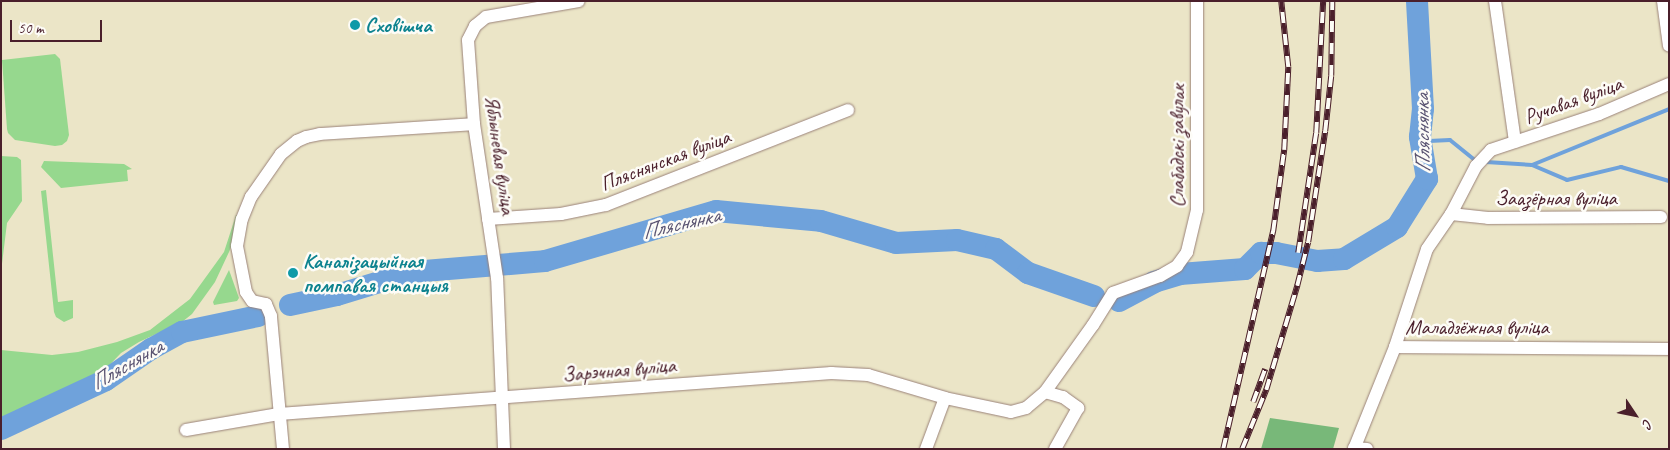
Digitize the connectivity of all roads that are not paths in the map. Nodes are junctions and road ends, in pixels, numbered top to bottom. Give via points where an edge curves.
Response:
1 (579, 1) edge
2 (1197, 1) edge
3 (1495, 1) edge
4 (1663, 1) edge
5 (1669, 46) edge
6 (1669, 84) edge
7 (848, 110) dead end
8 (474, 124) junction
9 (1515, 142) junction
10 (1491, 150) joint
11 (1451, 214) junction
12 (1661, 217) dead end
13 (488, 219) junction
14 (1395, 347) junction
15 (1669, 349) edge
16 (1045, 392) junction
17 (945, 398) junction
18 (501, 399) junction
19 (280, 414) junction
20 (186, 430) dead end
21 (1354, 448) edge
22 (283, 449) edge
23 (504, 449) edge
24 (926, 449) edge
25 (1055, 449) edge
26 (1367, 449) edge

1 - 8 street, Яблыневая вуліца via 494,14 480,20 467,48
2 - 16 street, Слабадскі завулак via 1196,223 1187,252 1177,266 1160,276 1113,292
3 - 9 street
4 - 5 street
6 - 9 street, Ручавая вуліца via 1599,114
7 - 13 street, Пляснянская вуліца via 606,204 560,214
8 - 13 street, Яблыневая вуліца
8 - 19 street via 320,134 297,141 281,154 248,203 237,246 246,292 252,301 266,304 270,316
9 - 10 street, Ручавая вуліца
10 - 11 street, Маладзёжная вуліца via 1476,166
11 - 12 street, Заазёрная вуліца via 1488,218
11 - 14 street, Маладзёжная вуліца via 1427,249
13 - 18 street, Яблыневая вуліца via 497,278
14 - 15 street, Маладзёжная вуліца
14 - 21 street
16 - 17 street, Зарэчная вуліца via 1026,408 1011,412
16 - 25 street via 1063,397 1078,408
17 - 18 street, Зарэчная вуліца via 868,375 849,373
17 - 24 street
18 - 19 street, Зарэчная вуліца
18 - 23 street, Яблыневая вуліца
19 - 20 street, Зарэчная вуліца
19 - 22 street
21 - 26 street

